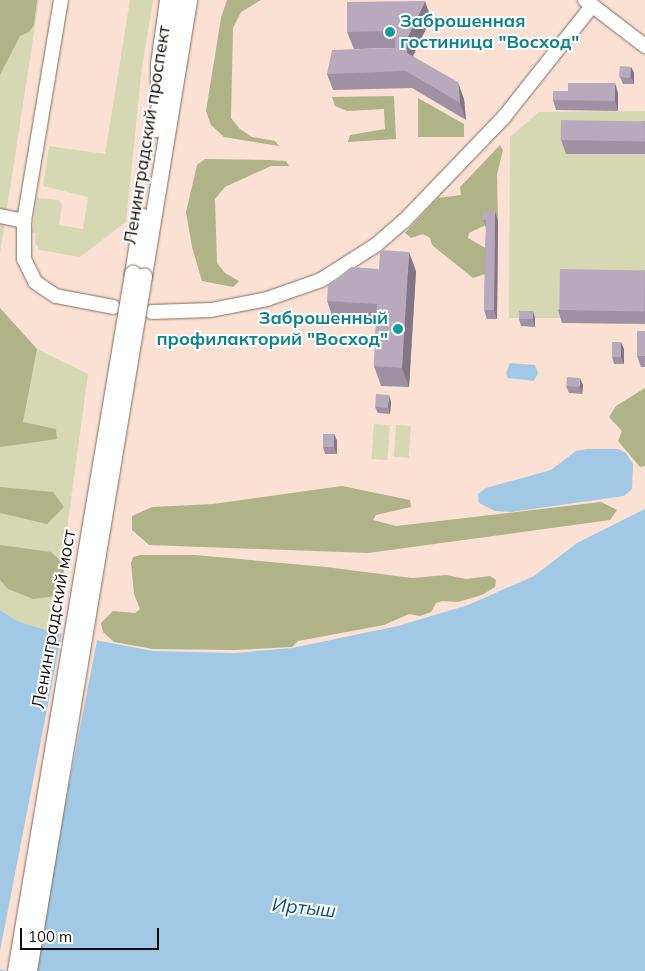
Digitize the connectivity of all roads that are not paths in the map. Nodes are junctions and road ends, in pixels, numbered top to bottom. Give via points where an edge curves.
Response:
1 (61, 0) edge
2 (167, 0) edge
3 (177, 0) edge
4 (189, 0) edge
5 (588, 3) edge
6 (645, 46) edge
7 (159, 112) junction
8 (0, 216) edge
9 (24, 221) junction
10 (138, 275) junction
11 (113, 307) dead end
12 (152, 312) dead end
13 (16, 971) edge
14 (29, 971) edge

1 - 9 street
2 - 7 street via 158,64
3 - 7 main road, Ленинградский проспект
4 - 10 main road, Ленинградский проспект
5 - 6 street
5 - 12 street via 504,117 404,221 376,245 321,280 268,299 210,310
7 - 10 main road, Ленинградский проспект
8 - 9 street
9 - 11 street via 24,259 35,282 69,301
10 - 13 main road, Ленинградский мост, bridge
10 - 14 main road, Ленинградский мост, bridge

